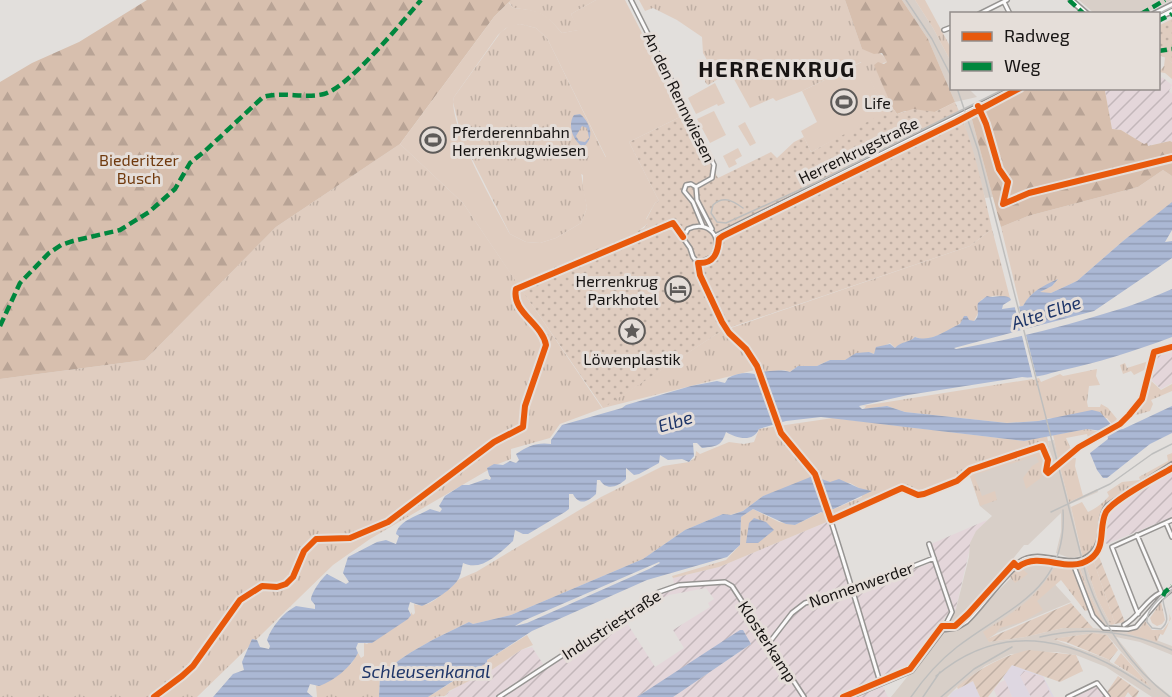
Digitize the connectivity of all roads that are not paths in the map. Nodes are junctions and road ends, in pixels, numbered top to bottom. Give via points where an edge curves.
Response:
1 (631, 0) edge
2 (1071, 0) edge
3 (1006, 1) edge
4 (1172, 4) edge
5 (983, 12) edge
6 (1086, 12) edge
7 (1158, 12) edge
8 (950, 27) edge
9 (944, 30) dead end
10 (1010, 90) edge
11 (696, 187) junction
12 (703, 225) junction
13 (714, 234) junction
14 (698, 263) junction
15 (722, 322) dead end
16 (1172, 347) edge
17 (1154, 352) dead end
18 (1172, 465) edge
19 (829, 515) dead end
20 (1172, 520) edge
21 (1166, 522) junction
22 (1137, 535) junction
23 (1172, 537) edge
24 (929, 544) dead end
25 (934, 558) junction
26 (1075, 569) dead end
27 (732, 586) joint
28 (1172, 589) edge
29 (852, 590) junction
30 (1162, 594) junction
31 (1138, 614) junction
32 (1124, 625) dead end
33 (944, 628) junction
34 (769, 644) junction
35 (880, 683) junction
36 (499, 697) edge
37 (804, 697) edge
38 (847, 697) edge
39 (1068, 697) edge
40 (1108, 697) edge

1 - 11 street, An den Rennwiesen via 714,165 711,178
2 - 6 street
3 - 5 street
4 - 7 street
8 - 9 street
10 - 13 street, Herrenkrugstraße
11 - 12 street via 687,184 684,191
11 - 13 street via 697,200
12 - 13 street
12 - 14 street via 690,227 683,237
13 - 14 street via 714,255
14 - 15 street
16 - 17 street
18 - 33 main road via 1108,506 1102,517 1097,548 1089,557 1078,562 1036,557 1022,561 966,621 955,628
19 - 29 street
20 - 21 street
21 - 22 street
21 - 23 street
22 - 30 street
22 - 31 street via 1112,548
24 - 25 street
25 - 29 street, Nonnenwerder
25 - 33 street via 952,614
26 - 30 street via 1093,616 1104,628 1136,627
27 - 34 street, Klosterkamp
27 - 36 street, Industriestraße via 726,582 681,585 659,592
28 - 30 street
29 - 34 street, Nonnenwerder via 805,603 792,613
29 - 35 street
30 - 31 street via 1154,596
31 - 32 street
33 - 35 main road via 912,669
34 - 37 street, Klosterkamp
35 - 38 main road
39 - 40 street via 1097,683

